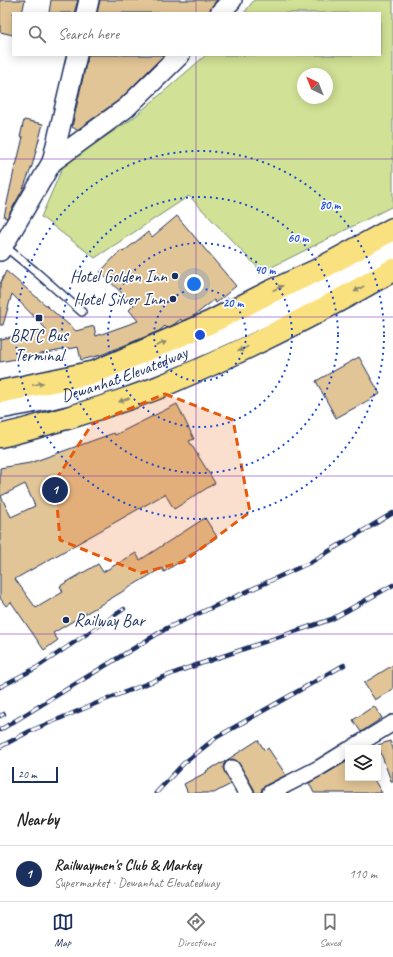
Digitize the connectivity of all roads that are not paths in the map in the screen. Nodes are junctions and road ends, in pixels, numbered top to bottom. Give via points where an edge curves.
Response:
1 (89, 0) edge
2 (232, 0) edge
3 (86, 12) edge
4 (221, 12) edge
5 (76, 56) edge
6 (179, 56) edge
7 (52, 162) junction
8 (393, 229) edge
9 (1, 246) edge
10 (393, 250) edge
11 (393, 270) edge
12 (82, 312) dead end
13 (0, 392) edge
14 (0, 408) edge
15 (0, 436) edge
16 (393, 723) edge
17 (357, 745) edge
18 (345, 752) edge
19 (232, 768) dead end
20 (246, 793) edge
21 (270, 793) edge

1 - 3 street
2 - 4 street
5 - 7 street
6 - 7 street via 126,108
7 - 9 street via 49,171
13 -> 8 main road via 95,372 211,322 318,270
9 - 12 lane via 35,271
10 - 14 main road, Dewanhat Elevatedway via 301,298 142,371 70,394
11 -> 15 main road via 280,331 156,388 17,433
16 - 17 street
18 - 21 street
19 - 20 street

